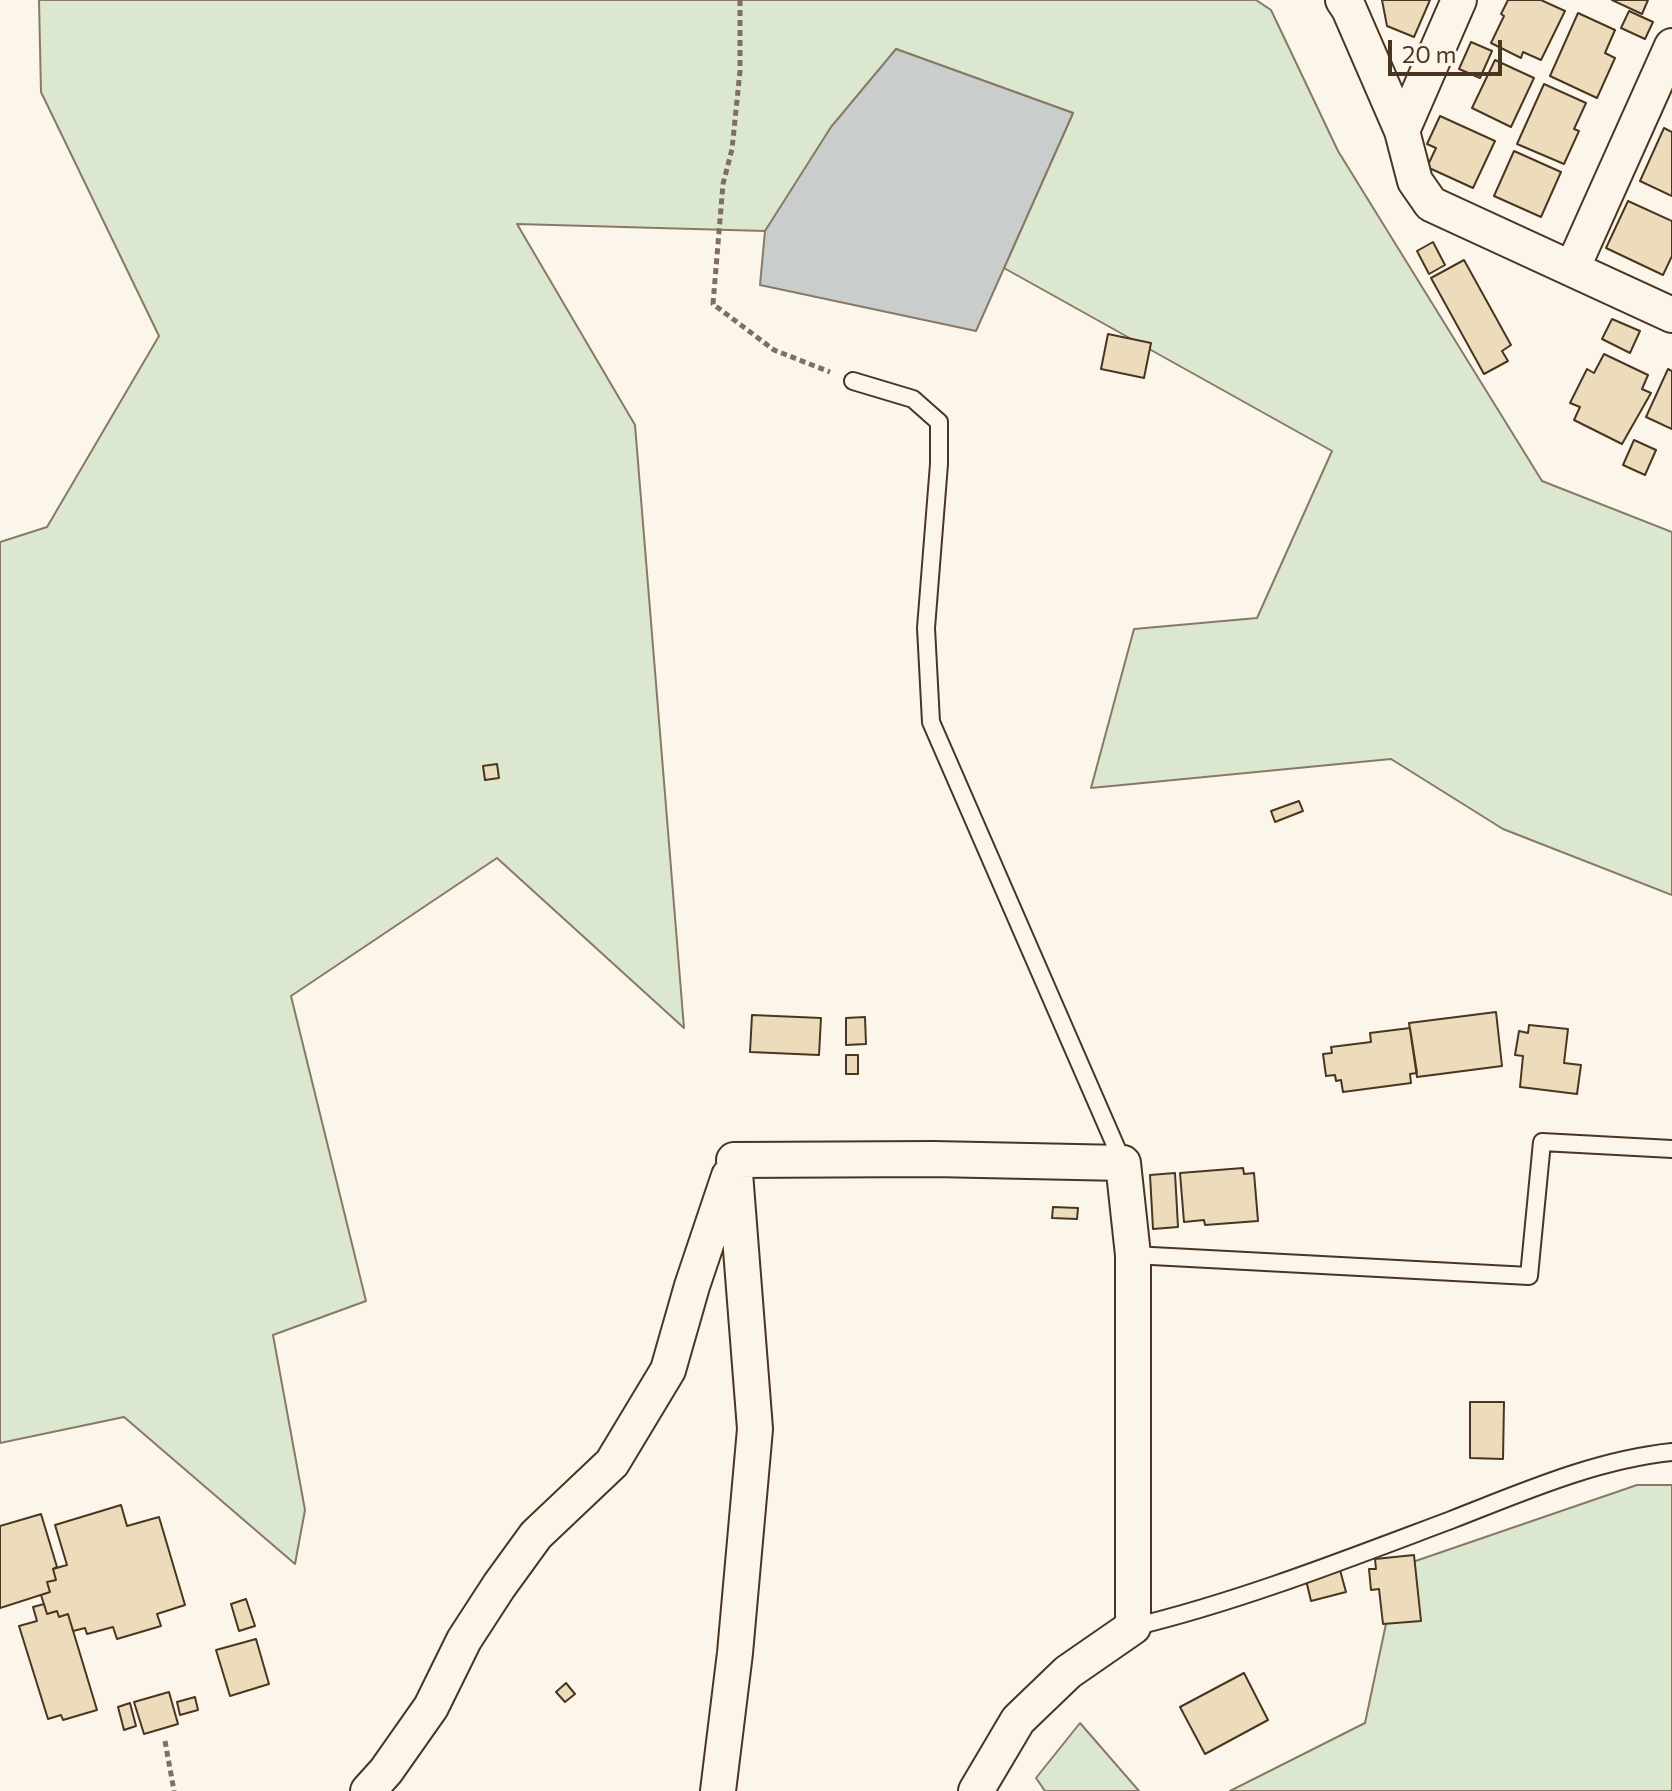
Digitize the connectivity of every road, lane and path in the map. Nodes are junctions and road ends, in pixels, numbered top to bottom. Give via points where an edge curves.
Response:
1 (740, 0) edge
2 (1343, 0) edge
3 (1459, 0) edge
4 (1672, 46) edge
5 (1664, 83) edge
6 (1402, 131) junction
7 (1572, 269) junction
8 (1672, 315) edge
9 (853, 381) joint
10 (1672, 1149) edge
11 (734, 1160) junction
12 (1123, 1163) junction
13 (1133, 1255) junction
14 (1672, 1452) edge
15 (1133, 1627) junction
16 (165, 1741) dead end
17 (174, 1791) edge
18 (368, 1791) edge
19 (718, 1791) edge
20 (976, 1791) edge

1 - 9 path via 740,71 713,304 774,350
2 - 6 street
3 - 6 street
4 - 5 street
5 - 7 street
6 - 7 street via 1415,181 1431,204
7 - 8 street
9 - 12 lane via 913,399 939,422 926,628 931,722
10 - 13 lane via 1542,1142 1529,1276
11 - 12 street
11 - 18 street via 668,1370 612,1463 536,1535 499,1586 464,1640 431,1707
11 - 19 street via 755,1429
12 - 13 street
13 - 15 street
14 - 15 lane via 1574,1473 1274,1584
15 - 20 street via 1068,1672 1018,1720
16 - 17 path

